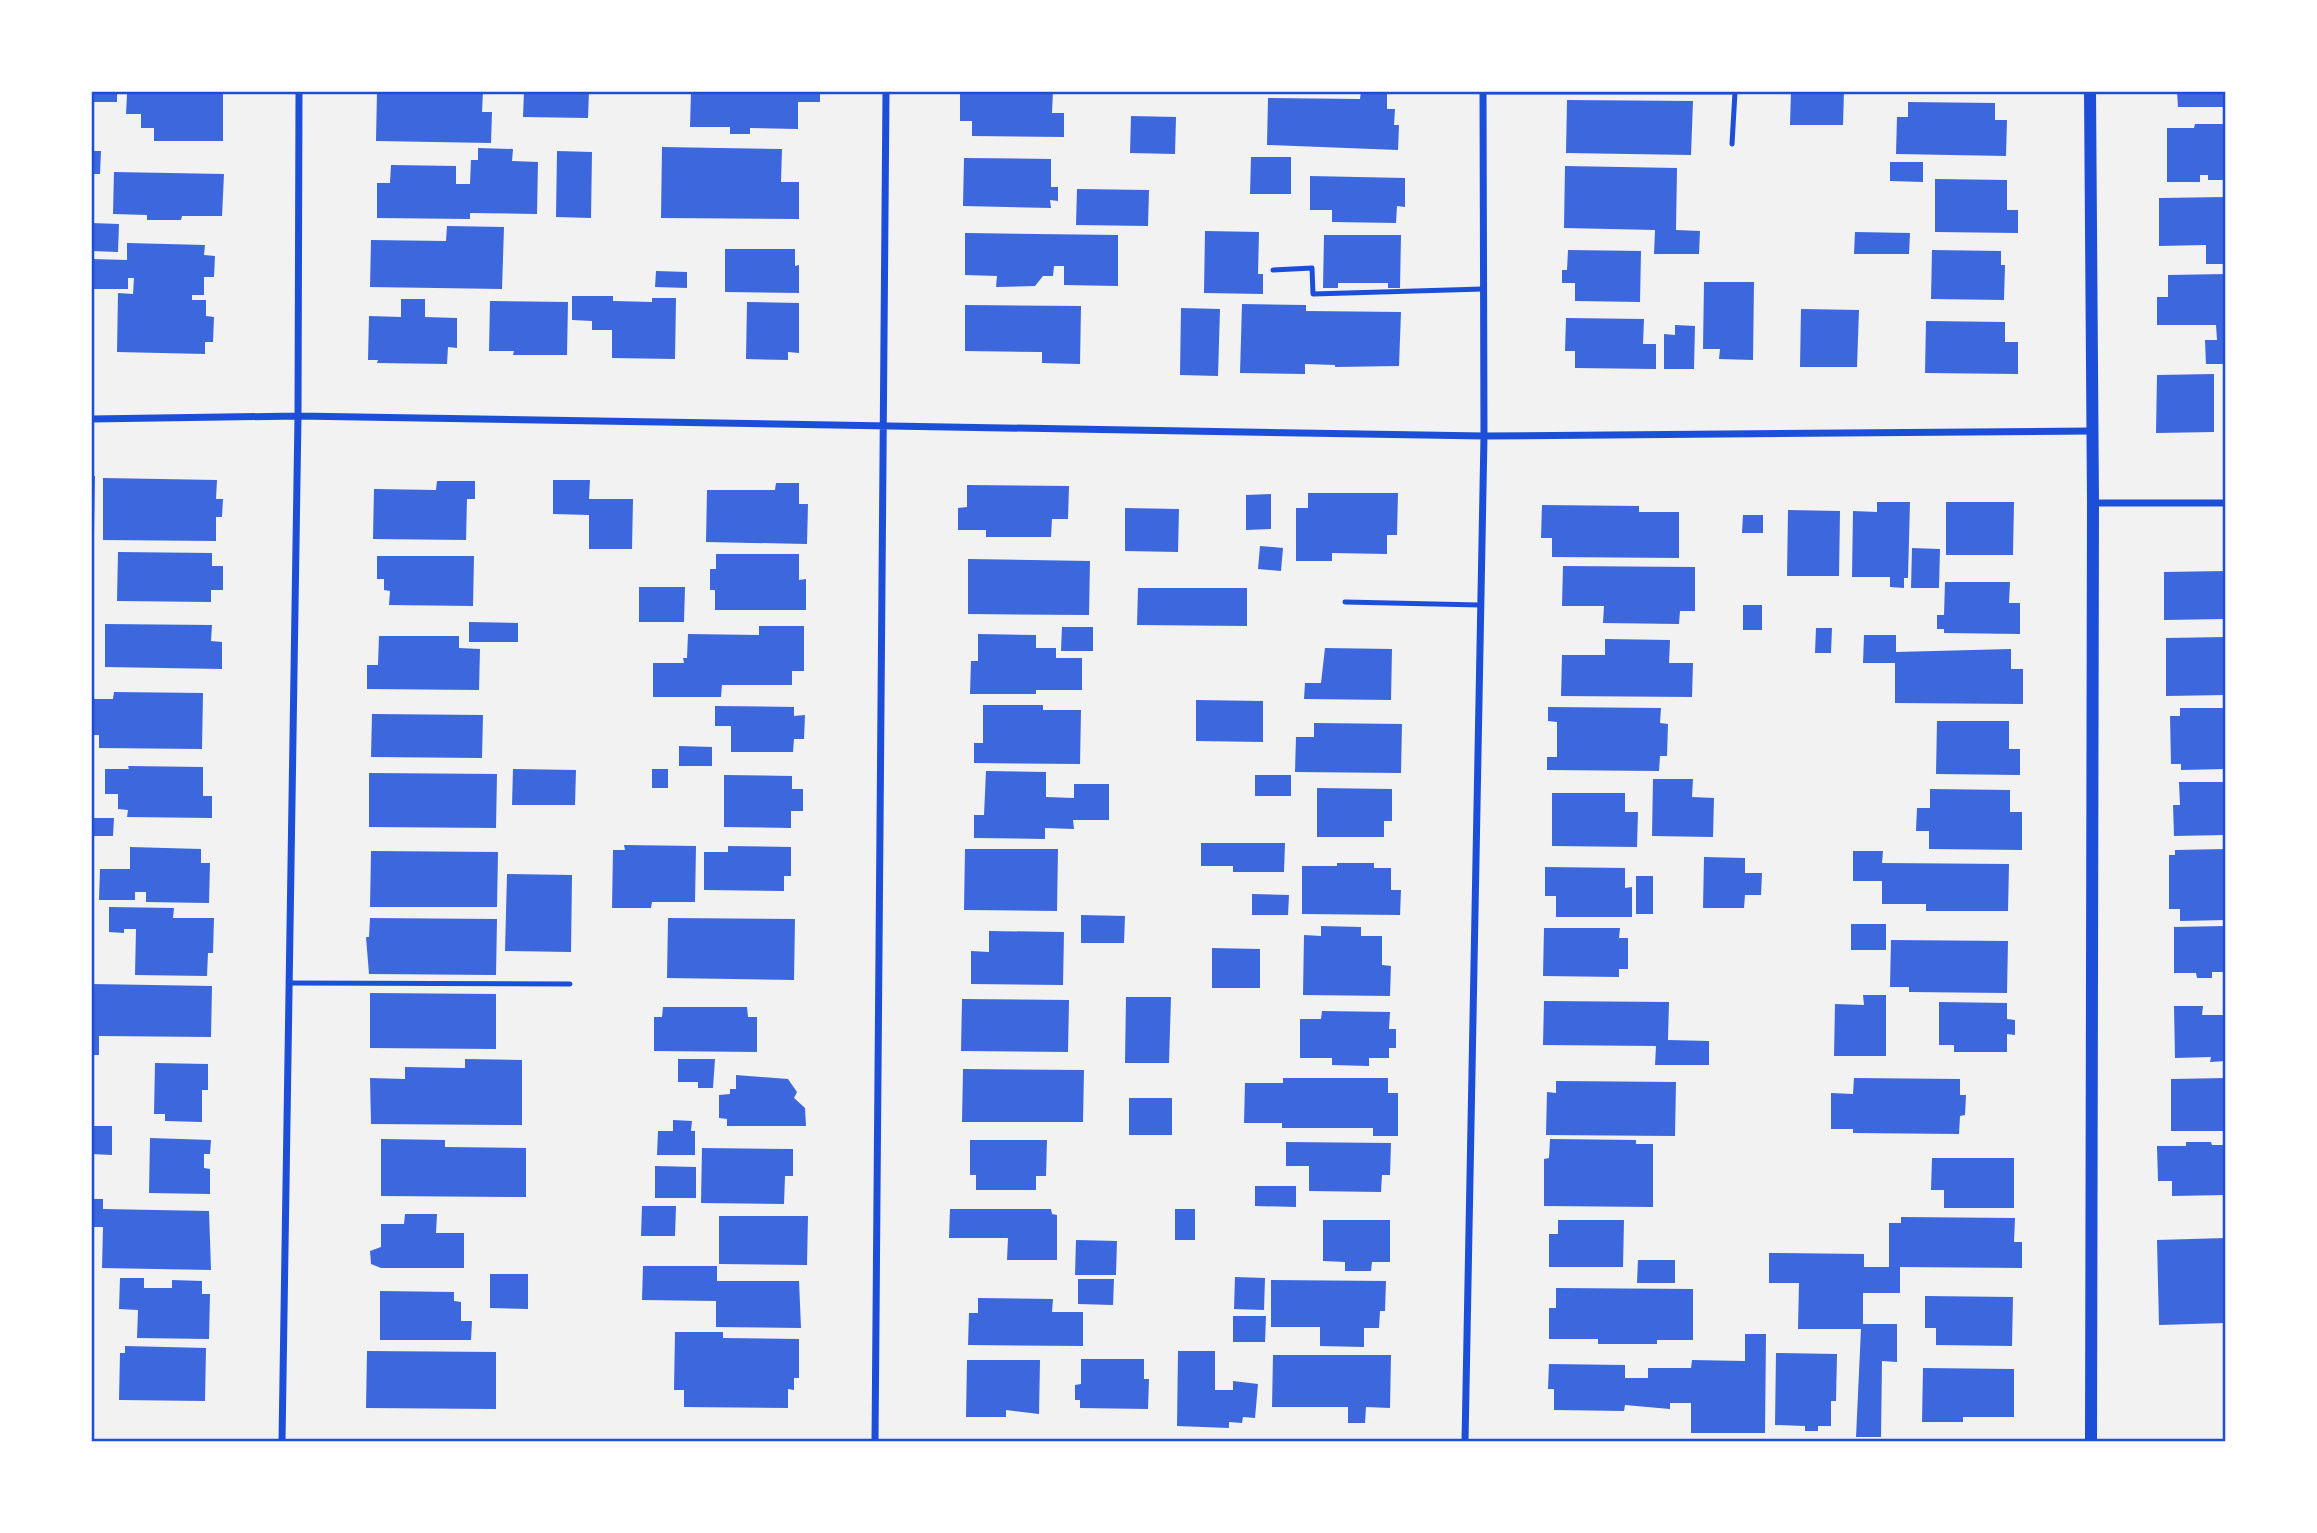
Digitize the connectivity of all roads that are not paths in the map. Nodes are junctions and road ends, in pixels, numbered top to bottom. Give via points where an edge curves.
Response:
1 (299, 91) edge
2 (886, 91) edge
3 (1483, 91) edge
4 (2090, 91) edge
5 (1732, 144) dead end
6 (1273, 270) dead end
7 (1483, 289) junction
8 (298, 416) junction
9 (91, 419) edge
10 (883, 427) junction
11 (2092, 431) junction
12 (1484, 436) junction
13 (2093, 503) junction
14 (2226, 503) edge
15 (1345, 602) dead end
16 (1480, 605) junction
17 (289, 983) junction
18 (570, 984) dead end
19 (282, 1442) edge
20 (875, 1442) edge
21 (1465, 1442) edge
22 (2091, 1442) edge

1 - 8 street
2 - 10 street
3 - 5 lane via 1735,92
3 - 7 street
4 - 11 street
6 - 7 lane via 1312,268 1313,294
7 - 12 street
8 - 9 street
8 - 10 street
8 - 17 street
10 - 12 street
10 - 20 street
11 - 12 street
11 - 13 street
12 - 16 street
13 - 14 street
13 - 22 street
15 - 16 lane
16 - 21 street
17 - 18 lane
17 - 19 street

